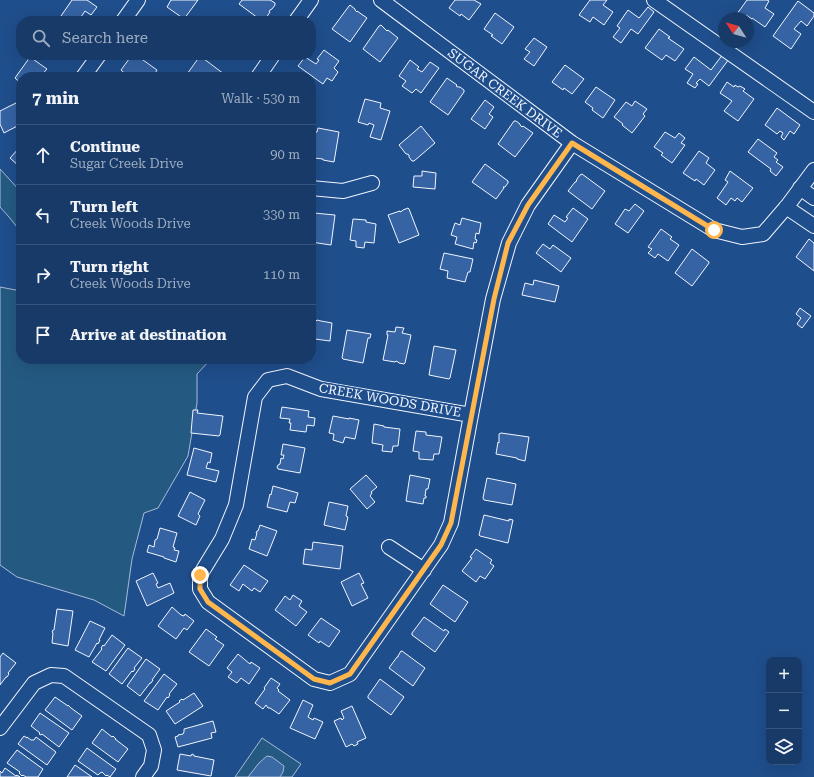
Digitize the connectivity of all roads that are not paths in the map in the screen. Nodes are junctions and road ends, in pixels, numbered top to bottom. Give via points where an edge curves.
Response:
1 (138, 0) edge
2 (311, 0) edge
3 (381, 0) edge
4 (654, 0) edge
5 (127, 16) edge
6 (300, 16) edge
7 (95, 60) edge
8 (270, 60) edge
9 (87, 72) edge
10 (261, 72) edge
11 (814, 112) edge
12 (572, 143) junction
13 (814, 170) edge
14 (372, 183) dead end
15 (316, 188) edge
16 (800, 188) junction
17 (814, 198) edge
18 (786, 207) junction
19 (814, 226) edge
20 (472, 415) junction
21 (389, 547) dead end
22 (424, 570) junction
23 (0, 727) edge
24 (143, 777) edge

1 - 5 street
2 - 6 street
3 - 12 street, SUGAR CREEK DRIVE
4 - 11 street
7 - 9 street
8 - 10 street
12 - 18 street, SUGAR CREEK DRIVE via 714,230 742,237 762,234
12 - 20 street, CREEK WOODS DRIVE via 528,205 508,243 494,299
13 - 16 street
14 - 15 street via 343,191
16 - 17 street
16 - 18 street
18 - 19 street
20 - 22 street, CREEK WOODS DRIVE via 451,523 441,545
20 - 22 street, CREEK WOODS DRIVE via 321,389 287,376 268,380 255,397 236,505 222,539 200,575 200,589 208,602 314,679 330,683 350,674
21 - 22 street
23 - 24 street via 34,683 51,675 64,676 149,735 154,750 151,766

